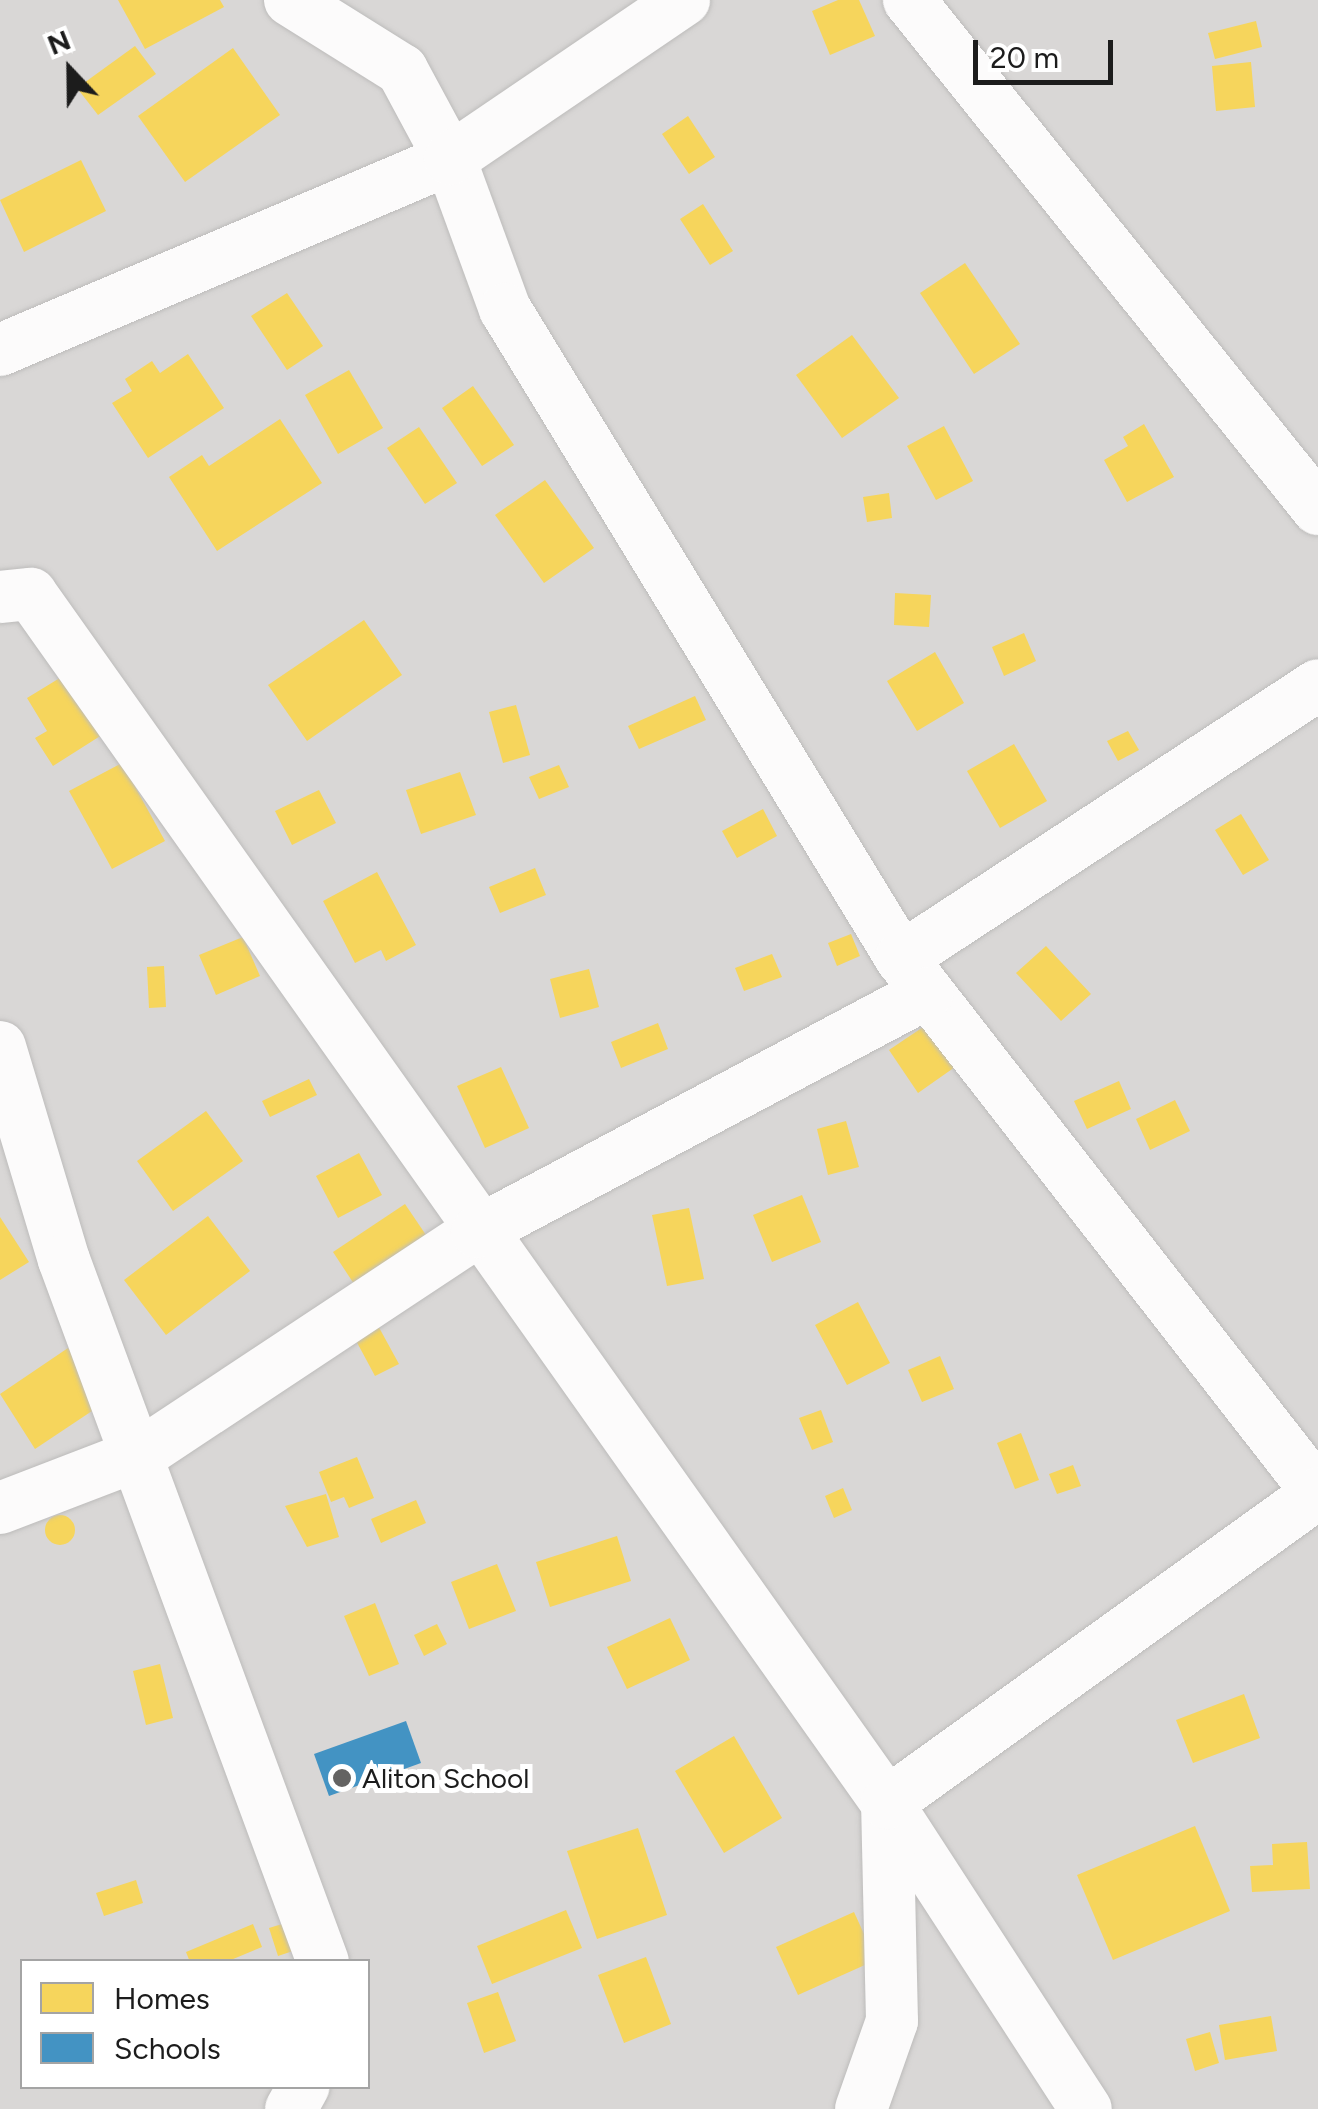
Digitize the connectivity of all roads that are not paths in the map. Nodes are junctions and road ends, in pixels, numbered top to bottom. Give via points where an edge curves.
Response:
1 (290, 0) edge
2 (684, 0) edge
3 (909, 0) edge
4 (450, 159) junction
5 (0, 350) edge
6 (1318, 509) edge
7 (0, 597) edge
8 (1318, 685) edge
9 (914, 975) junction
10 (0, 1046) edge
11 (477, 1232) junction
12 (140, 1454) junction
13 (1318, 1493) edge
14 (0, 1508) edge
15 (887, 1803) junction
16 (322, 1959) edge
17 (862, 2109) edge
18 (1086, 2109) edge

1 - 4 street via 402,70
2 - 4 street
3 - 6 street
4 - 5 street
4 - 9 street via 506,309
7 - 11 street via 32,594
8 - 9 street
9 - 11 street
9 - 13 street
10 - 12 street via 64,1260
11 - 12 street
11 - 15 street
12 - 14 street
12 - 16 street
13 - 15 street
15 - 17 street via 892,2022
15 - 18 street

